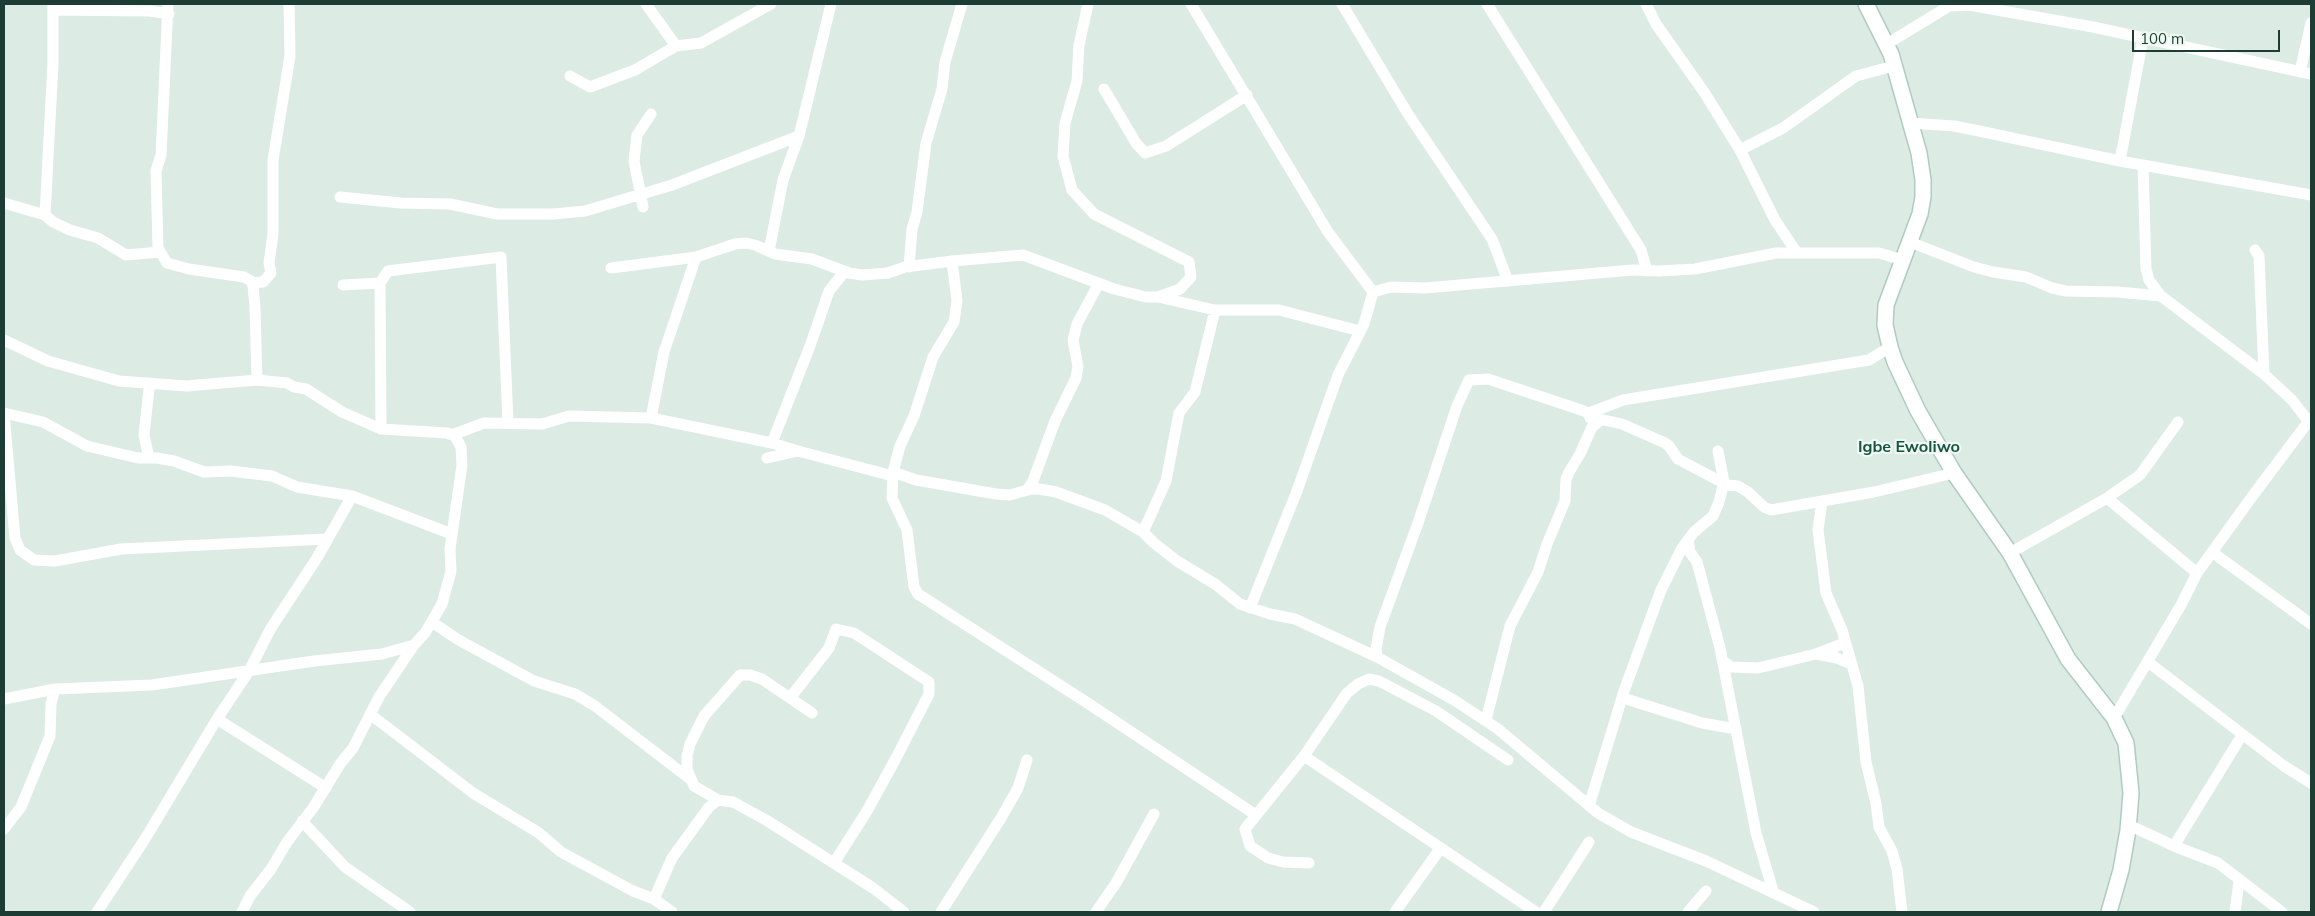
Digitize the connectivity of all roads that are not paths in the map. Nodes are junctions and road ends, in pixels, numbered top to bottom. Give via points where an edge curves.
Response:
1 (289, 4) edge
2 (646, 4) edge
3 (771, 4) edge
4 (831, 4) edge
5 (962, 4) edge
6 (1088, 4) edge
7 (1192, 4) edge
8 (1342, 4) edge
9 (1486, 4) edge
10 (1646, 4) edge
11 (1866, 4) edge
12 (1949, 5) edge
13 (53, 7) edge
14 (168, 9) edge
15 (2311, 23) edge
16 (2143, 38) junction
17 (1886, 44) junction
18 (676, 46) junction
19 (1894, 66) junction
20 (2306, 73) edge
21 (570, 76) dead end
22 (1104, 89) dead end
23 (1246, 95) junction
24 (651, 114) dead end
25 (1910, 123) junction
26 (798, 136) junction
27 (1740, 150) junction
28 (2120, 161) junction
29 (2143, 165) junction
30 (641, 195) junction
31 (2311, 195) edge
32 (340, 198) dead end
33 (4, 203) edge
34 (643, 207) dead end
35 (45, 215) junction
36 (1910, 242) junction
37 (2255, 250) dead end
38 (770, 251) junction
39 (160, 252) junction
40 (1797, 253) junction
41 (696, 258) junction
42 (1903, 260) junction
43 (952, 261) junction
44 (909, 267) junction
45 (611, 268) dead end
46 (1647, 271) junction
47 (845, 272) junction
48 (1508, 281) junction
49 (380, 283) junction
50 (1099, 283) junction
51 (252, 284) junction
52 (343, 285) dead end
53 (1373, 292) junction
54 (2160, 296) junction
55 (1158, 297) junction
56 (1216, 310) junction
57 (1360, 331) junction
58 (4, 340) edge
59 (1890, 347) junction
60 (2264, 374) junction
61 (257, 380) junction
62 (149, 389) dead end
63 (1589, 413) junction
64 (4, 414) edge
65 (651, 418) junction
66 (2310, 420) edge
67 (2178, 422) dead end
68 (508, 423) junction
69 (1597, 423) junction
70 (381, 429) junction
71 (452, 435) junction
72 (772, 443) junction
73 (1718, 451) dead end
74 (798, 452) junction
75 (149, 458) junction
76 (767, 458) dead end
77 (1954, 473) junction
78 (893, 474) junction
79 (1724, 482) junction
80 (1032, 486) junction
81 (352, 496) junction
82 (2107, 498) junction
83 (1822, 501) junction
84 (1143, 532) junction
85 (452, 534) junction
86 (326, 539) junction
87 (2212, 552) junction
88 (1685, 553) junction
89 (2010, 553) junction
90 (2197, 574) junction
91 (1250, 608) junction
92 (432, 622) junction
93 (2311, 624) edge
94 (1845, 643) junction
95 (414, 645) junction
96 (1816, 654) junction
97 (1377, 657) junction
98 (2148, 662) junction
99 (1851, 664) junction
100 (1727, 667) junction
101 (249, 670) junction
102 (55, 689) junction
103 (790, 698) junction
104 (1623, 698) junction
105 (4, 699) edge
106 (812, 713) dead end
107 (370, 714) junction
108 (217, 718) junction
109 (2114, 718) junction
110 (1486, 720) junction
111 (1736, 729) junction
112 (2242, 735) junction
113 (1304, 756) junction
114 (1027, 760) dead end
115 (1508, 760) dead end
116 (690, 779) junction
117 (2311, 783) edge
118 (326, 788) junction
119 (718, 800) junction
120 (1589, 806) junction
121 (1154, 814) dead end
122 (1256, 815) junction
123 (302, 821) junction
124 (2129, 825) junction
125 (4, 829) edge
126 (1589, 842) dead end
127 (2174, 846) junction
128 (1440, 849) junction
129 (834, 863) junction
130 (1309, 863) dead end
131 (2240, 881) junction
132 (1706, 891) dead end
133 (1773, 892) junction
134 (654, 899) junction
135 (892, 909) edge
136 (1796, 909) edge
137 (100, 911) edge
138 (242, 912) edge
139 (410, 912) edge
140 (672, 912) edge
141 (904, 912) edge
142 (941, 912) edge
143 (1096, 912) edge
144 (1395, 912) edge
145 (1536, 912) edge
146 (1544, 912) edge
147 (1688, 912) edge
148 (1814, 912) edge
149 (1902, 912) edge
150 (2109, 912) edge
151 (2235, 912) edge
152 (2282, 912) edge

1 - 51 street via 290,56 273,160 271,273 263,282
2 - 18 street
3 - 18 street via 701,43
4 - 26 street
5 - 44 street via 925,151
6 - 55 street via 1079,45 1077,81 1065,123 1063,156 1072,190 1094,214 1189,262 1192,277 1180,290
7 - 23 street
8 - 48 street via 1408,114 1492,239
9 - 46 street via 1641,250
10 - 27 street
11 - 17 street
12 - 16 street via 1969,5
12 - 17 street
13 - 14 street via 150,12
13 - 35 street
14 - 39 street via 162,155 156,171
15 - 20 street
16 - 20 street
16 - 28 street
17 - 19 street
18 - 21 street via 635,70 590,87
19 - 25 street
19 - 27 street via 1856,76 1783,128
22 - 23 street via 1145,153 1166,146
23 - 53 street via 1328,232
24 - 30 street via 638,134 634,161
25 - 28 street via 1954,126
25 - 36 street via 1918,154 1923,197
26 - 30 street
26 - 38 street via 783,180
27 - 40 street via 1775,220
28 - 29 street
29 - 31 street
29 - 54 street via 2146,269
30 - 32 street via 585,212 554,214 497,214 450,204
30 - 34 street
33 - 35 street
35 - 39 street via 70,230 98,238 126,255
36 - 42 street
36 - 54 street via 1974,267 2026,277 2052,288
37 - 60 street via 2259,256
38 - 41 street via 755,245 735,244
38 - 47 street via 812,259
39 - 51 street via 167,263 244,277
40 - 42 street via 1879,253
40 - 46 street via 1761,254 1695,269
41 - 45 street
41 - 65 street via 664,352
42 - 59 street via 1886,305 1885,325
43 - 44 street
43 - 50 street via 1024,255
43 - 78 street via 957,301 954,322 932,357
44 - 47 street via 875,275
46 - 48 street
47 - 72 street via 829,291
48 - 53 street via 1391,288
49 - 52 street
49 - 68 street via 388,271 501,257
49 - 70 street
50 - 55 street via 1114,290
50 - 80 street via 1077,324 1073,340 1078,367 1076,378 1055,421
51 - 61 street via 256,308
53 - 57 street
54 - 60 street
55 - 56 street
56 - 57 street via 1278,310
56 - 84 street via 1195,392 1179,413 1166,481
57 - 91 street via 1338,375 1297,491
58 - 61 street via 48,361 119,381 187,386
59 - 63 street via 1869,360 1623,400
59 - 77 street via 1918,411
60 - 66 street
61 - 70 street via 278,381 306,389 336,409
62 - 75 street via 144,435
63 - 69 street
63 - 97 street via 1488,379 1468,380 1380,627
64 - 75 street via 44,422 87,446
64 - 86 street via 15,538 20,550 34,560 55,561 121,549
65 - 68 street via 569,416 542,424
65 - 72 street
66 - 87 street
67 - 82 street via 2140,475
68 - 71 street via 484,423
69 - 79 street via 1622,424 1664,443 1678,459
69 - 110 street via 1566,479 1565,501 1538,572 1510,626
70 - 71 street
71 - 85 street via 458,439 462,454
72 - 74 street
73 - 79 street
74 - 76 street
74 - 78 street
75 - 81 street via 174,461 204,472 231,471 272,476 297,487
77 - 83 street
77 - 89 street
78 - 80 street via 996,494 1010,495
78 - 122 street via 892,498 906,530 918,594
79 - 83 street via 1748,492 1771,510
79 - 88 street via 1713,516 1688,540
80 - 84 street via 1105,510
81 - 85 street
81 - 86 street
82 - 89 street
82 - 90 street
83 - 94 street via 1818,530 1826,593
84 - 91 street via 1177,561
85 - 92 street via 451,571 442,604
86 - 101 street
87 - 90 street
87 - 93 street
88 - 100 street via 1698,562
88 - 104 street via 1661,590
89 - 109 street via 2068,659
90 - 98 street
91 - 97 street via 1295,619
92 - 95 street
92 - 116 street via 534,681 575,694 595,706
94 - 96 street
94 - 99 street
95 - 101 street via 382,654
95 - 107 street
96 - 99 street
96 - 100 street via 1758,668
97 - 110 street
98 - 109 street
98 - 112 street
99 - 149 street via 1858,686 1866,762 1879,827 1894,858
100 - 111 street
101 - 102 street via 152,684
101 - 108 street
102 - 105 street
102 - 125 street via 50,736 20,808
103 - 106 street
103 - 116 street via 762,679 740,675 704,716 696,731 687,756
103 - 129 street via 829,648 836,629 854,633 929,682 929,694 895,760
104 - 111 street via 1702,723
104 - 120 street
107 - 118 street via 353,748
107 - 134 street via 473,793 539,832 561,852
108 - 118 street
108 - 137 street
109 - 124 street via 2126,743 2130,765
110 - 120 street
111 - 133 street via 1756,833
112 - 117 street
112 - 127 street
113 - 115 street via 1347,692 1368,679 1379,681 1436,711
113 - 122 street
113 - 128 street
114 - 142 street via 1018,788 1002,818
116 - 119 street via 699,790
118 - 123 street
119 - 129 street via 733,802
119 - 134 street via 709,807 672,858
120 - 133 street via 1631,832
121 - 143 street
122 - 130 street via 1245,829 1250,846 1268,858
123 - 138 street
123 - 139 street via 345,867
124 - 127 street
124 - 150 street
126 - 146 street
127 - 131 street via 2218,862
128 - 144 street
128 - 145 street
129 - 135 street via 873,888
131 - 151 street
131 - 152 street
132 - 147 street
133 - 136 street
134 - 140 street
135 - 141 street
136 - 148 street

